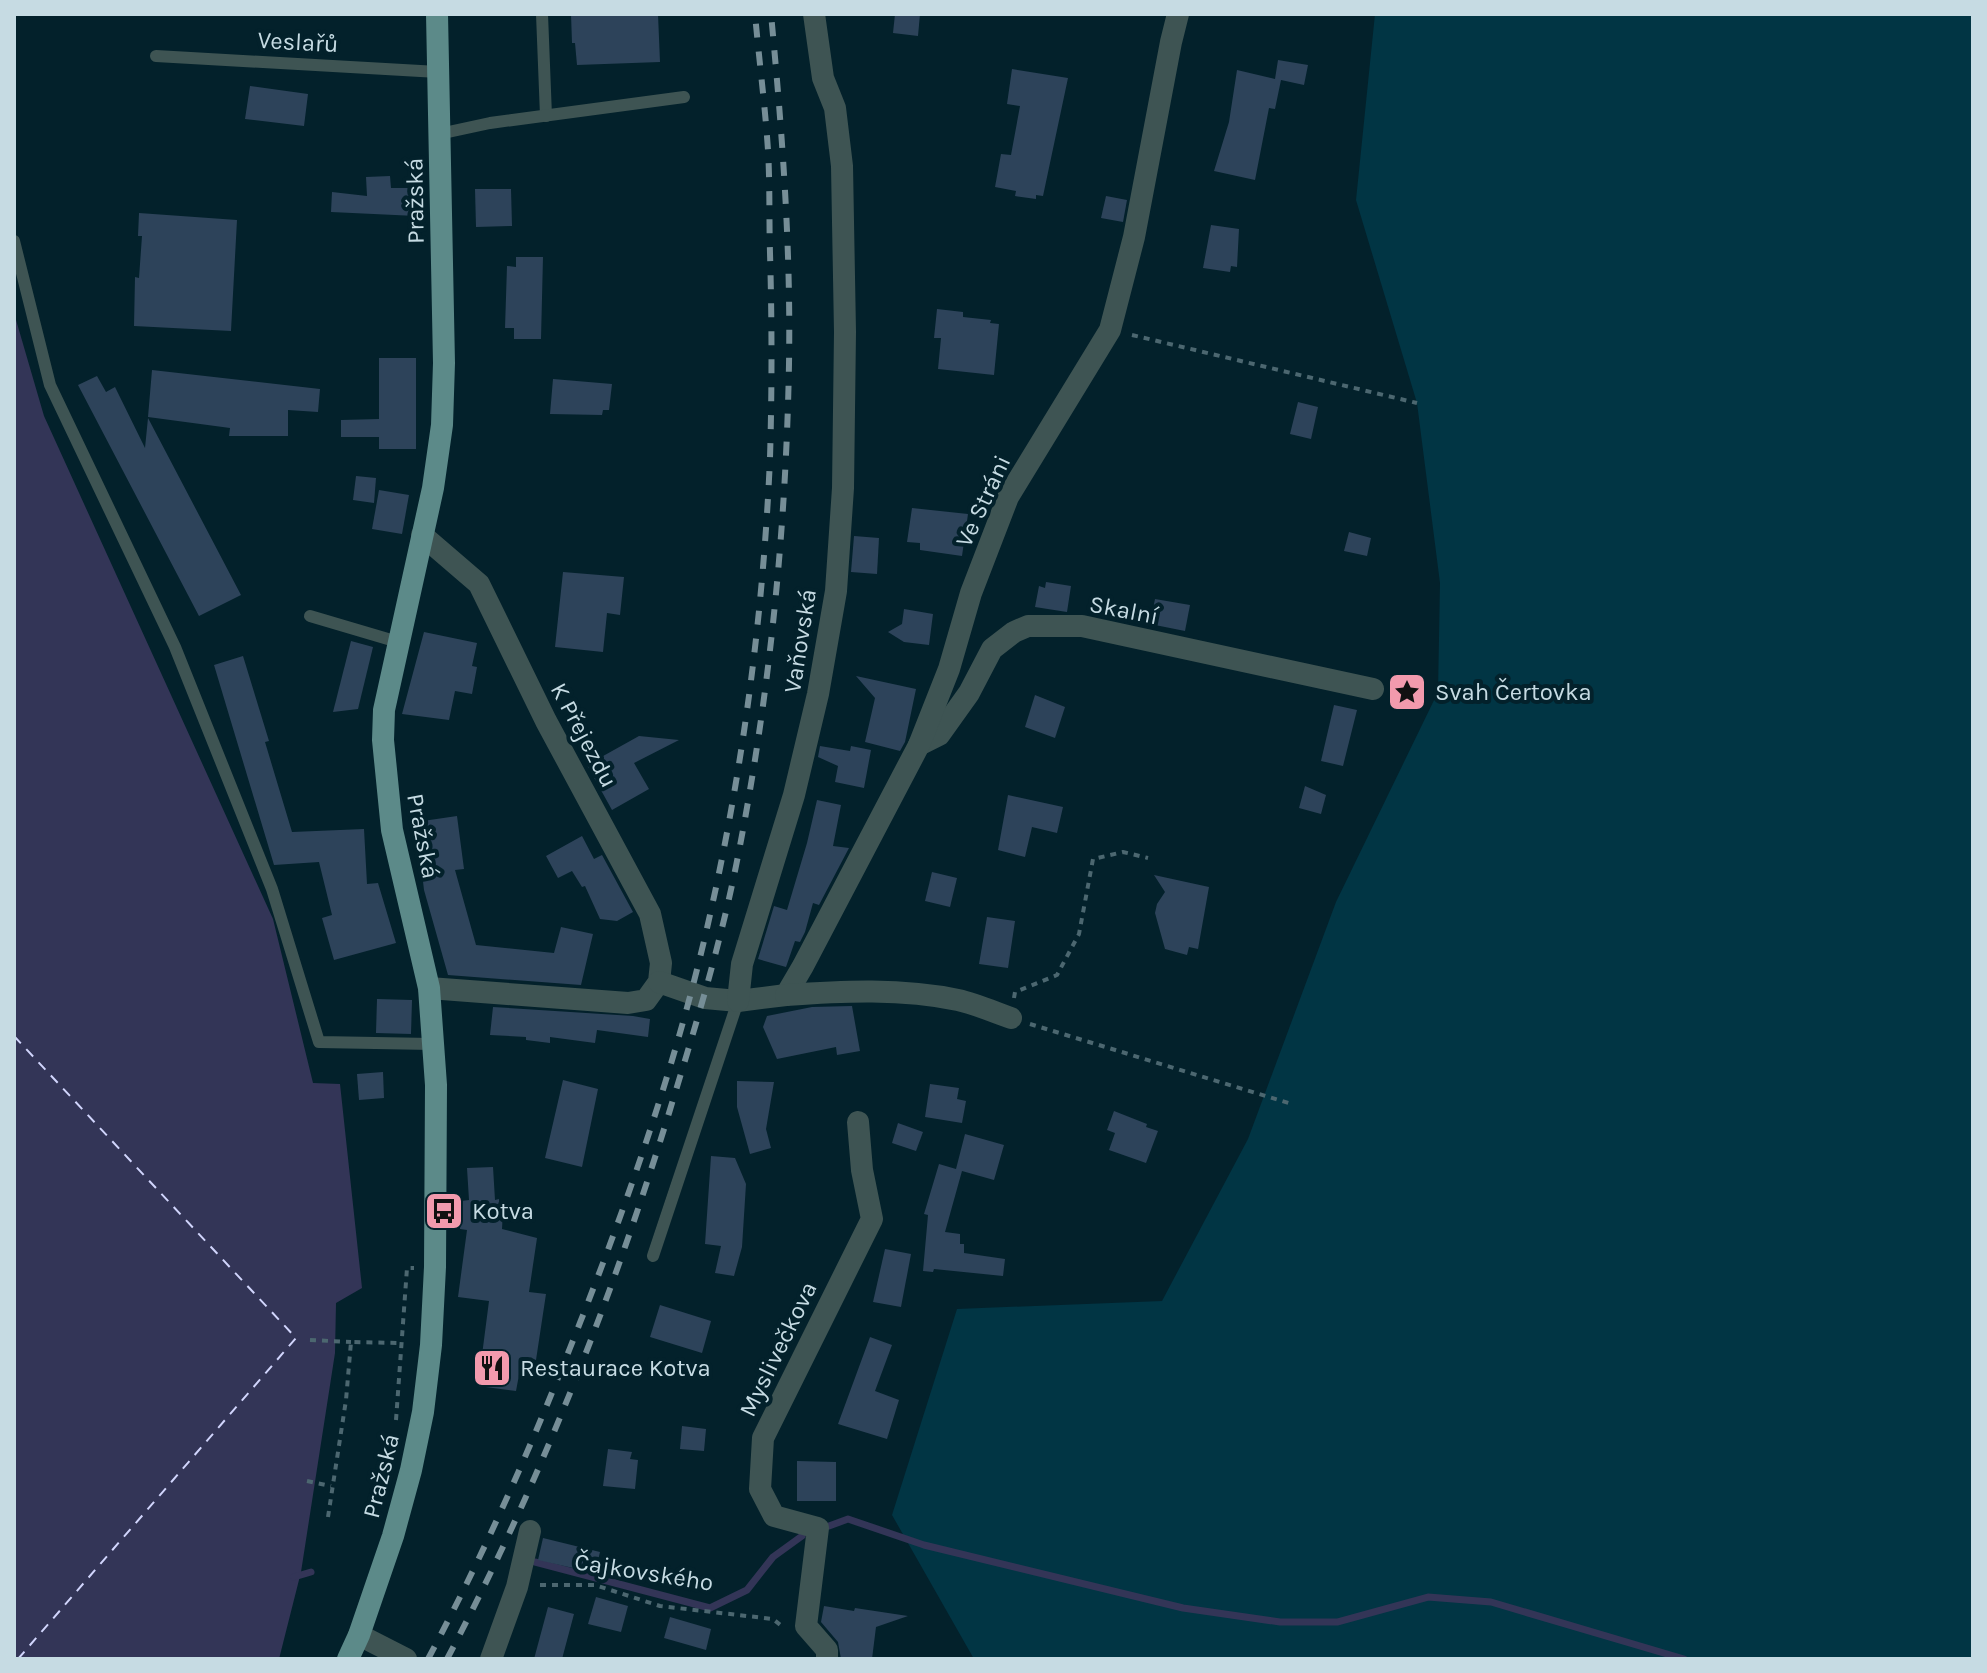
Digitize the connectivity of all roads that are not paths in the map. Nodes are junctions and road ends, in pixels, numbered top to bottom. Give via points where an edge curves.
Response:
1 (437, 14) edge
2 (542, 14) edge
3 (814, 14) edge
4 (1178, 14) edge
5 (156, 56) dead end
6 (438, 72) junction
7 (684, 97) dead end
8 (546, 116) junction
9 (439, 134) junction
10 (14, 241) edge
11 (422, 535) junction
12 (310, 616) dead end
13 (398, 642) junction
14 (1373, 689) dead end
15 (919, 745) junction
16 (659, 982) junction
17 (429, 988) junction
18 (786, 995) junction
19 (738, 1001) junction
20 (1011, 1018) road end
21 (432, 1044) junction
22 (858, 1122) dead end
23 (653, 1256) dead end
24 (530, 1531) dead end
25 (359, 1635) junction
26 (348, 1659) edge
27 (406, 1659) edge
28 (491, 1659) edge
29 (827, 1659) edge

1 - 6 main road, Pražská
2 - 8 lane
3 - 19 street, Vaňovská via 842,166 843,488 836,591 815,709 742,964
4 - 15 street, Ve Stráni via 1110,330 1008,497
5 - 6 lane, Veslařů
6 - 9 main road, Pražská
7 - 8 lane
8 - 9 lane
9 - 11 main road, Pražská via 442,425
10 - 21 lane via 50,385 175,647 272,889 319,1042
11 - 13 main road, Pražská
11 - 16 street, K Přejezdu via 479,584 650,914 661,963
12 - 13 lane
13 - 17 main road, Pražská via 384,710 384,751 392,830
14 - 15 street, Skalní via 1082,626 1028,626 992,649 939,735
15 - 18 street, Ve Stráni
16 - 17 street via 646,1000 628,1003
16 - 19 street via 705,998
17 - 21 main road, Pražská
18 - 19 street
18 - 20 street via 892,993 958,1000
19 - 23 lane, Vaňovská
21 - 25 main road, Pražská via 437,1190 423,1412 393,1536
22 - 29 street, Myslivečkova via 872,1219 763,1438 760,1489 774,1516 818,1528 806,1626 827,1650
24 - 28 street
25 - 26 main road, Pražská
25 - 27 street

